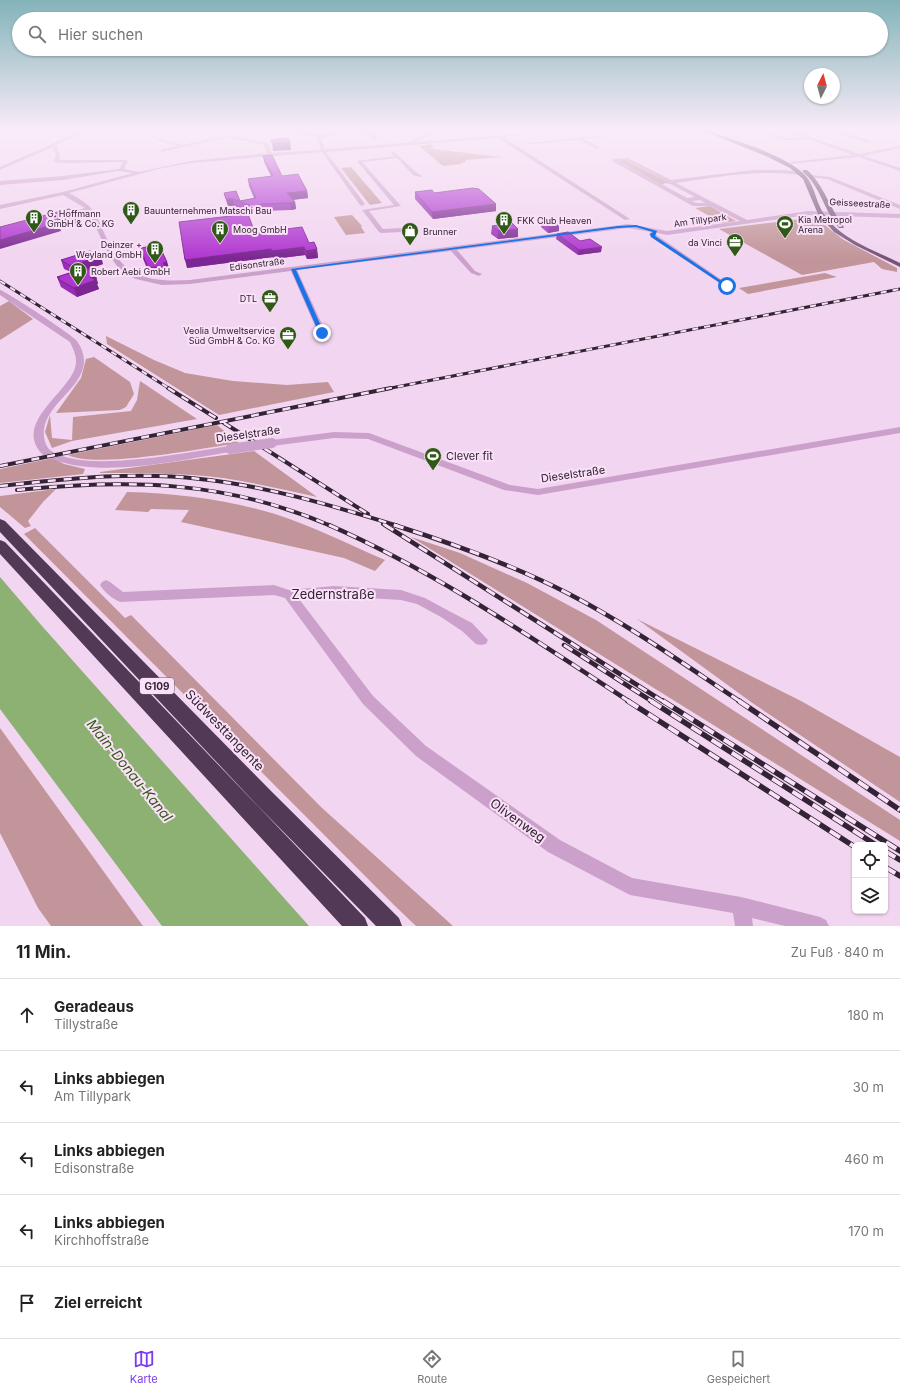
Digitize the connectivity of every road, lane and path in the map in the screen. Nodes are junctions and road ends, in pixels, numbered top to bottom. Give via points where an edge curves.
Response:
1 (98, 173) edge
2 (140, 173) edge
3 (339, 173) edge
4 (370, 173) edge
5 (416, 173) edge
6 (556, 173) edge
7 (638, 173) edge
8 (653, 173) edge
9 (739, 173) edge
10 (794, 173) edge
11 (807, 173) edge
12 (801, 174) joint
13 (420, 176) dead end
14 (811, 176) junction
15 (670, 182) junction
16 (0, 183) edge
17 (64, 193) junction
18 (701, 198) junction
19 (686, 200) junction
20 (362, 204) dead end
21 (712, 204) junction
22 (0, 207) edge
23 (900, 207) edge
24 (89, 209) junction
25 (819, 212) junction
26 (829, 212) junction
27 (900, 215) edge
28 (54, 219) edge
29 (627, 219) dead end
30 (746, 222) junction
31 (633, 226) joint
32 (402, 230) dead end
33 (656, 231) junction
34 (453, 249) junction
35 (900, 261) edge
36 (900, 265) edge
37 (293, 269) junction
38 (479, 274) dead end
39 (727, 286) dead end
40 (0, 292) edge
41 (323, 335) dead end
42 (900, 430) edge
43 (0, 524) edge
44 (0, 545) edge
45 (106, 585) dead end
46 (289, 595) junction
47 (481, 640) dead end
48 (741, 906) junction
49 (357, 926) edge
50 (391, 926) edge
51 (744, 926) edge
52 (820, 926) edge

1 - 16 street
2 - 17 street
3 - 20 street
4 - 32 street via 398,206 365,210 381,231
5 - 13 street
6 - 29 street
7 - 19 street
8 - 15 street
9 - 15 street
10 - 12 street
11 - 14 main road
12 - 25 main road via 809,184
14 - 23 street via 828,178
14 - 26 main road via 819,186
15 - 18 street
17 - 22 street
17 - 24 street, Edisonstraße
18 - 19 street
18 - 21 street
19 - 21 street via 695,205
21 - 30 street
24 - 28 street
24 - 37 street, Edisonstraße via 114,260 125,272 141,280 179,283
25 - 26 street, Geisseestraße
25 - 30 street, Am Tillypark
25 - 36 main road via 830,225 847,238
26 - 27 street, Geisseestraße
26 - 35 main road via 837,223 852,235
30 - 33 street, Am Tillypark via 679,232
31 - 33 street, Am Tillypark
31 - 34 street, Edisonstraße
33 - 39 street via 653,236
34 - 37 street, Edisonstraße
34 - 38 street via 473,272
37 - 41 street
40 - 42 street, Dieselstraße, bridge via 73,341 80,349 81,360 76,374 47,412 40,426 38,440 40,447 52,456 66,461 94,465 125,463 334,435 369,436 508,488 538,492
43 - 50 highway, Südwesttangente / G109
44 - 49 highway, G109
45 - 46 street, Zedernstraße via 120,596 274,590
46 - 47 street, Zedernstraße via 334,591 401,596 421,601 445,614 467,627
46 - 48 street, Olivenweg via 368,700 410,741 554,846 630,886
48 - 51 street
48 - 52 street, Olivenweg

